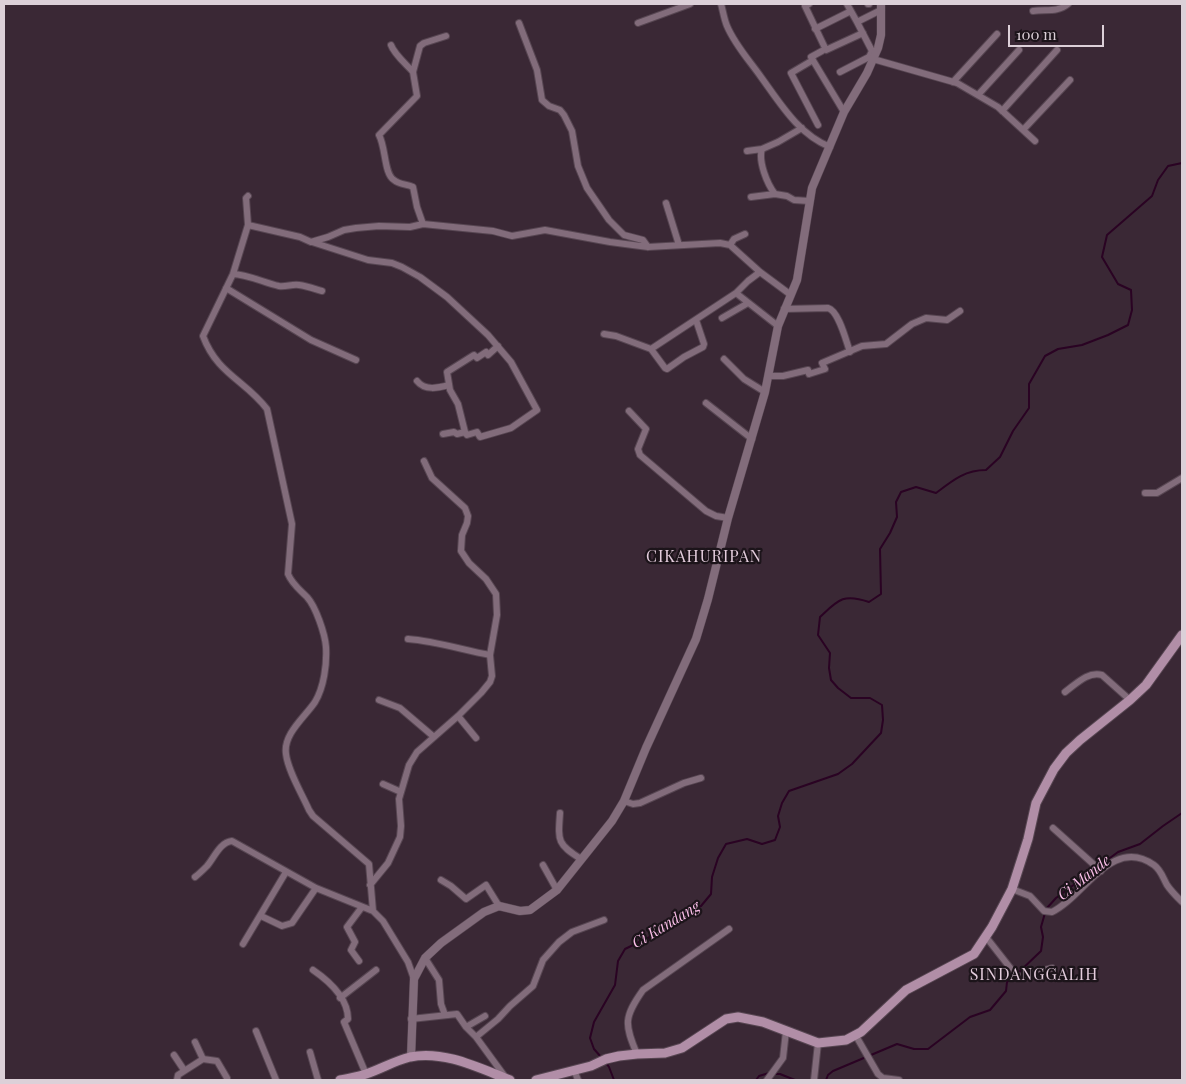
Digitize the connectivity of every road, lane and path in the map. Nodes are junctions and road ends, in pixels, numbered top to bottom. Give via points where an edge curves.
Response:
1 (690, 4) edge
2 (721, 4) edge
3 (809, 4) edge
4 (847, 4) edge
5 (1068, 4) edge
6 (881, 7) edge
7 (851, 10) junction
8 (1033, 12) dead end
9 (857, 22) junction
10 (519, 23) dead end
11 (638, 23) dead end
12 (815, 29) junction
13 (862, 33) junction
14 (997, 34) dead end
15 (446, 36) dead end
16 (391, 45) dead end
17 (1019, 50) dead end
18 (1057, 50) dead end
19 (822, 51) dead end
20 (873, 58) junction
21 (813, 60) junction
22 (413, 72) junction
23 (840, 72) dead end
24 (1070, 80) dead end
25 (953, 82) junction
26 (978, 95) junction
27 (1002, 110) junction
28 (844, 112) junction
29 (818, 126) dead end
30 (802, 128) junction
31 (1023, 130) junction
32 (1035, 141) dead end
33 (830, 147) junction
34 (762, 149) junction
35 (748, 151) dead end
36 (775, 194) junction
37 (248, 196) dead end
38 (751, 197) dead end
39 (809, 201) junction
40 (666, 203) dead end
41 (423, 224) junction
42 (248, 225) junction
43 (745, 234) dead end
44 (311, 242) junction
45 (678, 245) junction
46 (730, 246) junction
47 (648, 247) junction
48 (760, 272) junction
49 (233, 274) junction
50 (226, 288) junction
51 (322, 292) dead end
52 (736, 293) junction
53 (791, 295) junction
54 (748, 304) junction
55 (784, 309) junction
56 (960, 311) dead end
57 (722, 318) dead end
58 (696, 320) junction
59 (778, 326) junction
60 (604, 334) dead end
61 (498, 346) junction
62 (651, 349) junction
63 (850, 352) junction
64 (724, 359) dead end
65 (356, 360) dead end
66 (769, 376) junction
67 (417, 381) dead end
68 (449, 385) junction
69 (765, 392) junction
70 (706, 403) dead end
71 (629, 412) dead end
72 (465, 432) junction
73 (443, 434) dead end
74 (752, 439) junction
75 (424, 461) dead end
76 (1182, 478) edge
77 (1145, 493) dead end
78 (728, 518) junction
79 (1182, 635) edge
80 (408, 640) dead end
81 (490, 655) junction
82 (1065, 692) dead end
83 (379, 700) dead end
84 (1130, 700) junction
85 (458, 716) junction
86 (434, 737) junction
87 (476, 738) dead end
88 (701, 778) dead end
89 (383, 784) dead end
90 (401, 792) junction
91 (624, 801) junction
92 (560, 813) dead end
93 (1054, 828) dead end
94 (581, 859) junction
95 (543, 865) dead end
96 (1098, 868) junction
97 (286, 872) junction
98 (195, 878) dead end
99 (441, 880) dead end
100 (370, 884) junction
101 (316, 888) junction
102 (1012, 889) junction
103 (556, 890) junction
104 (1182, 902) edge
105 (362, 907) junction
106 (503, 907) junction
107 (373, 910) junction
108 (261, 916) junction
109 (604, 920) dead end
110 (729, 929) dead end
111 (986, 937) junction
112 (244, 944) dead end
113 (425, 958) junction
114 (359, 961) dead end
115 (1052, 968) dead end
116 (313, 970) dead end
117 (376, 970) dead end
118 (414, 979) junction
119 (340, 998) junction
120 (446, 1015) junction
121 (485, 1016) dead end
122 (411, 1019) junction
123 (466, 1027) junction
124 (256, 1031) dead end
125 (786, 1031) junction
126 (856, 1036) junction
127 (476, 1037) junction
128 (195, 1042) dead end
129 (818, 1043) junction
130 (310, 1052) dead end
131 (637, 1054) junction
132 (174, 1055) dead end
133 (411, 1057) junction
134 (203, 1059) junction
135 (184, 1070) junction
136 (574, 1070) junction
137 (366, 1074) junction
138 (770, 1075) edge
139 (227, 1078) dead end
140 (177, 1080) edge
141 (276, 1080) edge
142 (318, 1080) edge
143 (340, 1080) edge
144 (508, 1080) edge
145 (536, 1080) edge
146 (578, 1080) edge
147 (814, 1080) edge
148 (898, 1080) edge

1 - 11 street
2 - 30 street via 737,45 783,108
3 - 12 street via 805,6
4 - 7 street
5 - 8 street via 1061,9
6 - 9 street
6 - 20 street via 881,35
7 - 9 street
7 - 12 street
9 - 13 street
10 - 47 street via 536,70 542,100 564,114 572,131 578,166 587,188 618,230 643,240
12 - 13 street via 826,50
13 - 23 street via 872,51 869,58
14 - 25 street
15 - 22 street via 420,46
16 - 22 street via 394,53
17 - 26 street
18 - 27 street
19 - 21 street via 811,57
20 - 25 street
20 - 28 street
21 - 28 street
21 - 29 street via 791,73
22 - 41 street via 417,96 379,135 388,174 399,183 413,186
24 - 31 street
25 - 26 street
26 - 27 street
27 - 31 street
28 - 33 street
30 - 33 street
30 - 34 street
31 - 32 street
33 - 39 street via 816,176
34 - 35 street
34 - 36 street via 760,160
36 - 38 street
36 - 39 street
37 - 42 street
39 - 53 street via 800,267
40 - 45 street
41 - 44 street via 356,228
41 - 47 street via 512,236 545,230
42 - 44 street
42 - 49 street
43 - 46 street via 734,239
44 - 61 street via 411,271 447,297
45 - 46 street via 720,243
45 - 47 street
46 - 48 street
48 - 52 street
48 - 53 street
49 - 50 street
49 - 51 street via 284,287 297,284
50 - 65 street via 311,340
50 - 100 street via 202,336 218,363 267,410 292,524 288,574 315,609 326,646 320,692 288,738 285,753 309,810 368,862
52 - 54 street
52 - 58 street
53 - 55 street
54 - 57 street
54 - 59 street
55 - 59 street
55 - 63 street via 832,309
56 - 63 street via 948,320 926,318 912,324 886,344 862,346
58 - 62 street
58 - 62 street via 704,344 700,349 667,369
59 - 66 street
60 - 62 street
61 - 68 street via 488,355 486,352 477,358 474,355 448,372
61 - 72 street via 511,362 537,410 511,428 480,437 477,432 467,435
63 - 66 street via 822,363 825,369 809,374 808,370
64 - 69 street via 744,379
66 - 69 street
67 - 68 street via 427,388
68 - 72 street
69 - 74 street
70 - 74 street
71 - 78 street via 646,429 638,451 640,455 706,511
72 - 73 street
74 - 78 street
75 - 81 street via 432,478 465,508 468,516 461,551 496,594 497,615
76 - 77 street via 1154,494
78 - 91 street via 696,639
79 - 84 main road via 1146,686
80 - 81 street via 423,640
81 - 85 street via 490,682
82 - 84 street via 1088,675 1097,673
83 - 86 street via 400,708
84 - 102 main road via 1080,740 1054,769 1036,803
85 - 86 street
85 - 87 street
86 - 90 street via 409,765
88 - 91 street via 640,803
89 - 90 street
90 - 100 street via 400,837 388,863
91 - 94 street
92 - 94 street via 558,833 563,846
93 - 96 street
94 - 103 street
95 - 103 street
96 - 102 street via 1056,910 1046,911 1028,895
96 - 104 street via 1119,859 1138,858 1156,867
97 - 98 street via 235,842 227,842
97 - 101 street
97 - 108 street
99 - 106 street via 466,899 486,885
100 - 107 street
101 - 105 street
101 - 108 street via 292,923 282,926
102 - 111 main road
103 - 106 street via 530,910
105 - 107 street
105 - 114 street via 348,927 354,941 351,950
106 - 113 street via 484,912
107 - 118 street via 408,962
108 - 112 street
109 - 127 street via 572,932 559,942 543,960 533,986
110 - 131 street via 644,990 638,998 627,1023
111 - 115 street via 1017,975 1025,977
111 - 126 main road via 969,958 906,990
113 - 118 street
113 - 120 street via 439,980 441,1004
116 - 119 street via 326,979
117 - 119 street
118 - 122 street
119 - 137 street via 348,1012 348,1019 344,1022
120 - 122 street
120 - 123 street via 457,1014
121 - 123 street
122 - 133 street
123 - 127 street
124 - 141 street
125 - 129 main road
125 - 131 main road via 763,1022 733,1017 682,1048 665,1053
125 - 138 street via 783,1058
126 - 129 main road
126 - 148 street via 880,1076
127 - 144 street
128 - 134 street
129 - 147 street
130 - 142 street
131 - 136 main road via 606,1059
132 - 135 street
133 - 137 main road
133 - 144 main road via 456,1060
134 - 135 street
134 - 139 street via 217,1061
135 - 140 street
136 - 145 main road
136 - 146 street
137 - 143 main road

